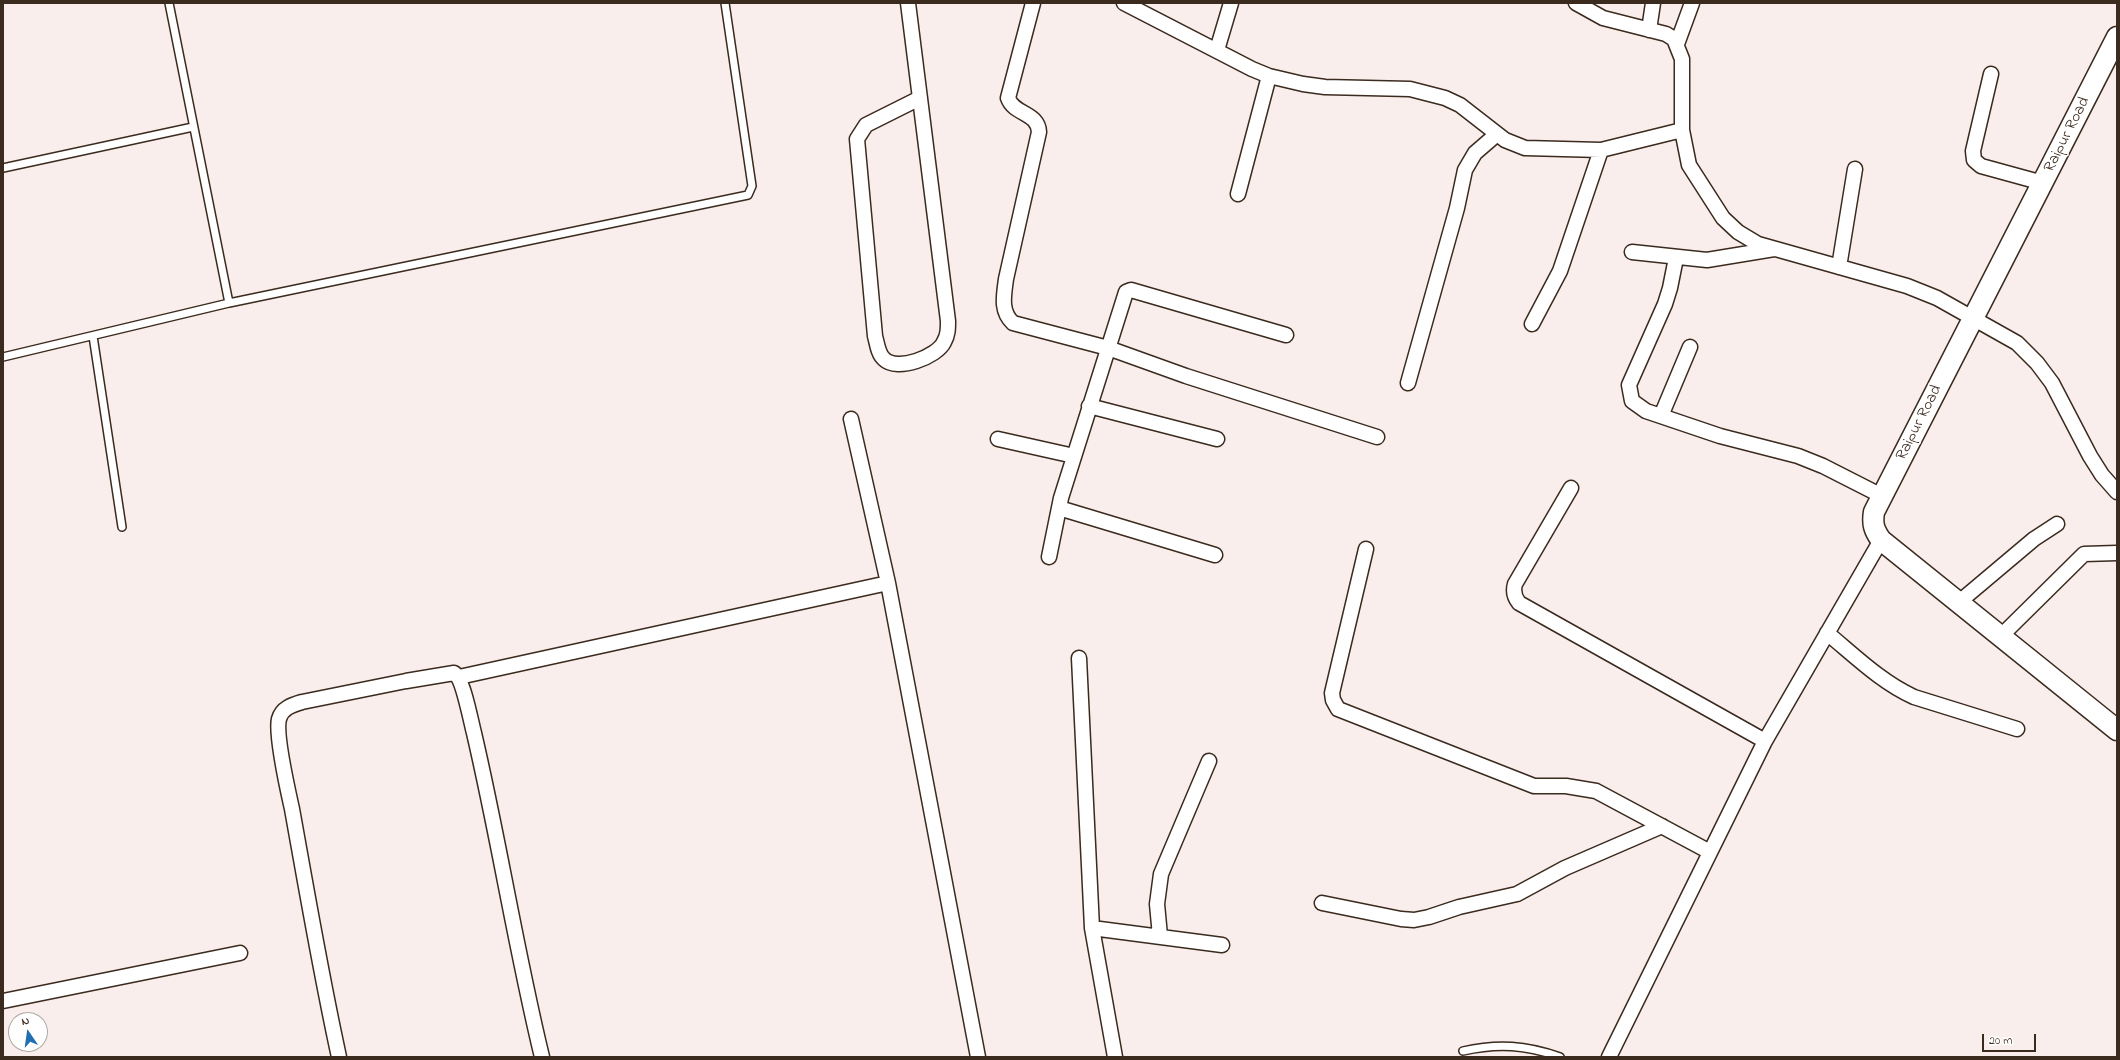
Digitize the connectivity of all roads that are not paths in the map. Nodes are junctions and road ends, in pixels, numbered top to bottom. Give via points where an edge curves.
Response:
1 (169, 3) edge
2 (725, 3) edge
3 (908, 3) edge
4 (1034, 3) edge
5 (1124, 3) edge
6 (1230, 3) edge
7 (1576, 3) edge
8 (1653, 3) edge
9 (1692, 3) edge
10 (1649, 30) junction
11 (2117, 37) edge
12 (1677, 44) junction
13 (1217, 50) junction
14 (1991, 74) dead end
15 (1269, 76) junction
16 (920, 98) junction
17 (193, 127) junction
18 (1682, 130) junction
19 (1497, 134) junction
20 (1601, 150) junction
21 (3, 168) edge
22 (1855, 169) dead end
23 (2043, 183) junction
24 (1238, 194) dead end
25 (1775, 249) junction
26 (1632, 252) dead end
27 (1676, 258) junction
28 (1839, 267) junction
29 (230, 303) junction
30 (1975, 318) junction
31 (1532, 324) dead end
32 (1286, 335) dead end
33 (93, 336) junction
34 (1690, 347) dead end
35 (1108, 348) junction
36 (3, 357) edge
37 (1408, 383) dead end
38 (1090, 406) junction
39 (1661, 416) junction
40 (852, 419) dead end
41 (1377, 437) dead end
42 (998, 439) dead end
43 (1217, 439) dead end
44 (1074, 456) junction
45 (1571, 488) dead end
46 (2117, 492) edge
47 (1882, 496) junction
48 (1059, 508) junction
49 (2057, 524) dead end
50 (122, 527) dead end
51 (1881, 540) junction
52 (1366, 549) dead end
53 (2117, 553) edge
54 (1215, 555) dead end
55 (1049, 557) dead end
56 (888, 583) junction
57 (1958, 603) junction
58 (1827, 633) junction
59 (2000, 636) junction
60 (1079, 658) dead end
61 (459, 677) junction
62 (2017, 729) dead end
63 (2117, 730) edge
64 (1765, 741) junction
65 (1209, 760) dead end
66 (1662, 826) junction
67 (1710, 852) junction
68 (1322, 903) dead end
69 (1092, 928) junction
70 (1160, 936) junction
71 (1222, 945) dead end
72 (240, 953) dead end
73 (3, 1001) edge
74 (1463, 1051) dead end
75 (339, 1057) edge
76 (542, 1057) edge
77 (978, 1057) edge
78 (1115, 1057) edge
79 (1560, 1057) edge
80 (1608, 1057) edge

1 - 17 lane
2 - 29 lane via 752,186 748,195
3 - 16 street
4 - 35 street via 1008,98 1013,107 1034,118 1039,132 1006,280 1005,312 1013,323
5 - 13 street
6 - 13 street
7 - 10 street via 1603,18
8 - 10 street
9 - 12 street
10 - 12 street via 1671,36
11 - 23 main road, Raipur Road
12 - 18 street via 1682,59
13 - 15 street
14 - 23 street via 1973,151 1974,160 1985,168
15 - 19 street via 1325,87 1410,89 1429,93 1460,105
15 - 24 street
16 - 16 street via 948,333 944,344 931,354 900,365 883,358 875,336 857,140 866,125
17 - 21 lane
17 - 29 lane
18 - 20 street
18 - 25 street via 1689,165 1723,218 1738,232 1758,244
19 - 20 street via 1516,146 1525,148
19 - 37 street via 1475,153 1465,170 1457,208
20 - 31 street via 1560,271
22 - 28 street
23 - 30 main road, Raipur Road
25 - 27 street via 1707,260
25 - 28 street
26 - 27 street
27 - 39 street via 1665,304 1628,385 1632,401 1646,411
28 - 30 street via 1907,286 1938,298
29 - 33 lane
30 - 46 street via 2017,343 2037,363 2052,383 2102,475
30 - 47 main road, Raipur Road
32 - 35 street via 1130,290 1124,293
33 - 36 lane
33 - 50 lane
34 - 39 street
35 - 38 street
35 - 41 street via 1186,376
38 - 43 street
38 - 44 street
39 - 47 street via 1720,436 1798,456
40 - 56 street
42 - 44 street
44 - 48 street
45 - 64 street via 1515,584 1515,599
47 - 51 main road, Raipur Road via 1874,512 1873,522 1874,530
48 - 54 street
48 - 55 street
49 - 57 street via 2034,539
51 - 57 main road, Raipur Road
51 - 58 street
52 - 66 street via 1332,693 1338,709 1534,786 1566,786 1596,791
53 - 59 street via 2084,554
56 - 61 street
56 - 77 street
57 - 59 main road, Raipur Road
58 - 62 street via 1900,691
58 - 64 street
59 - 63 main road, Raipur Road
60 - 69 street
61 - 75 street via 454,673 427,677 302,702 292,705 279,718 278,729 286,779
61 - 76 street via 474,734
64 - 67 street
65 - 70 street via 1161,874 1157,904
66 - 67 street
66 - 68 street via 1565,868 1518,894 1459,907 1428,918 1401,919
67 - 80 street
69 - 70 street
69 - 78 street
70 - 71 street
72 - 73 street
74 - 79 lane via 1501,1045

